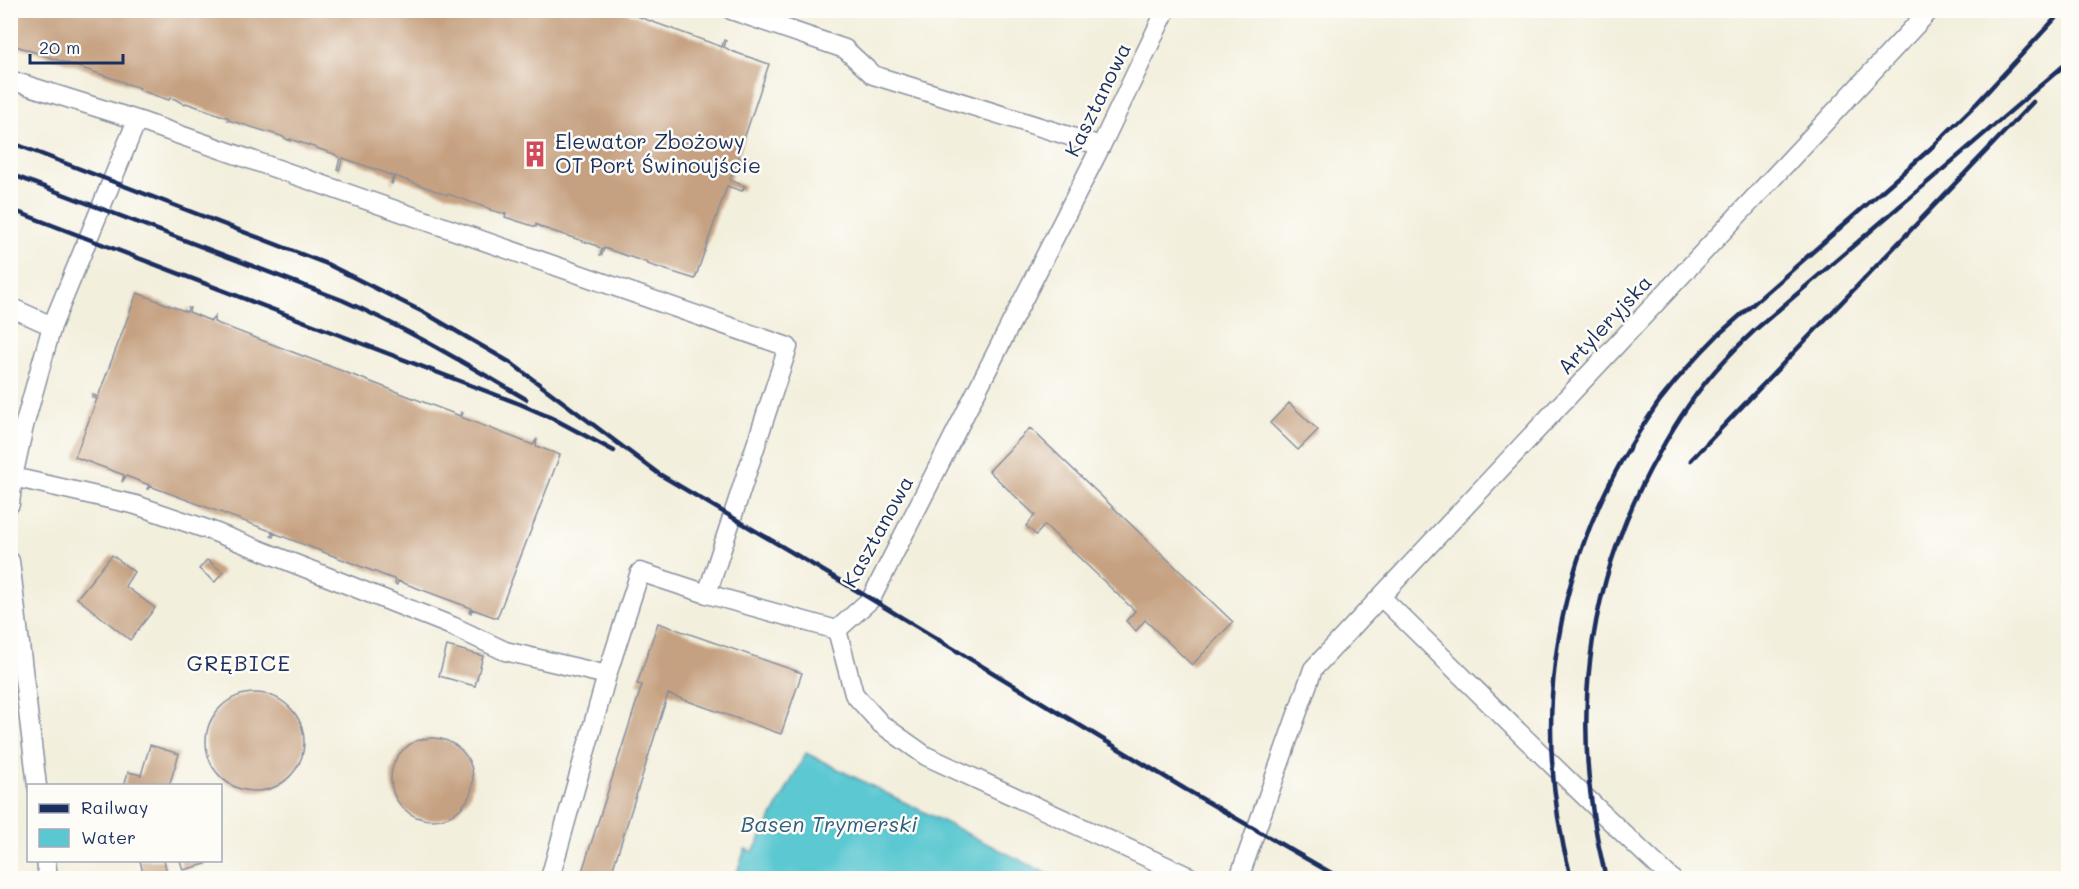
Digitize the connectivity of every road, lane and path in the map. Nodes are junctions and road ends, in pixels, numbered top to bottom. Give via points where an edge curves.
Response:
1 (731, 10) edge
2 (1166, 10) edge
3 (1930, 10) edge
4 (10, 80) edge
5 (136, 120) junction
6 (1101, 146) junction
7 (10, 307) edge
8 (52, 326) junction
9 (13, 477) junction
10 (10, 504) edge
11 (10, 561) edge
12 (707, 594) junction
13 (1381, 597) junction
14 (837, 630) junction
15 (607, 675) junction
16 (37, 784) edge
17 (46, 862) edge
18 (48, 879) edge
19 (550, 879) edge
20 (1192, 879) edge
21 (1239, 879) edge
22 (1671, 879) edge

1 - 6 lane via 846,49 873,75
2 - 6 lane, Kasztanowa
3 - 13 lane, Artyleryjska
4 - 5 lane
5 - 8 lane
5 - 12 lane via 788,347
6 - 14 lane, Kasztanowa via 888,569 871,599
7 - 8 lane
8 - 9 lane
9 - 10 lane
9 - 15 lane via 136,505 212,531 506,651
11 - 16 lane
12 - 14 lane
12 - 15 lane via 640,572
13 - 21 lane, Artyleryjska via 1313,669
13 - 22 lane
14 - 20 lane via 854,694 881,724 926,756
15 - 19 lane
17 - 18 lane

